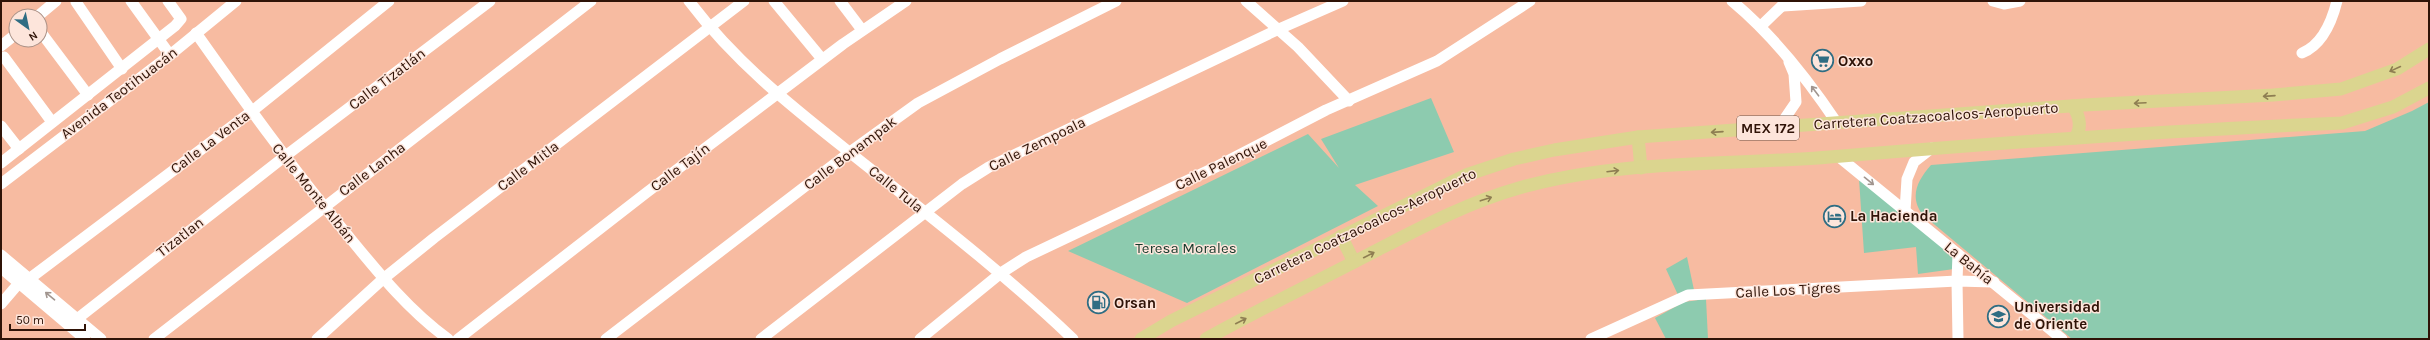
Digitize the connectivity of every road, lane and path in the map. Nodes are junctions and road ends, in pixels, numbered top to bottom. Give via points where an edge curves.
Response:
1 (56, 1) edge
2 (131, 1) edge
3 (168, 1) edge
4 (236, 1) edge
5 (389, 1) edge
6 (490, 1) edge
7 (591, 1) edge
8 (689, 1) edge
9 (744, 1) edge
10 (774, 1) edge
11 (840, 1) edge
12 (906, 1) edge
13 (1116, 1) edge
14 (1246, 1) edge
15 (1343, 1) edge
16 (1530, 1) edge
17 (1732, 1) edge
18 (1861, 1) edge
19 (1992, 1) edge
20 (2020, 1) edge
21 (2337, 1) edge
22 (76, 2) edge
23 (1785, 3) edge
24 (48, 8) edge
25 (1761, 26) junction
26 (709, 27) junction
27 (1279, 29) junction
28 (862, 30) junction
29 (196, 33) junction
30 (159, 39) junction
31 (48, 42) edge
32 (2429, 49) edge
33 (2302, 53) dead end
34 (1786, 54) junction
35 (170, 55) junction
36 (4, 57) dead end
37 (822, 60) junction
38 (122, 69) junction
39 (2429, 88) edge
40 (88, 95) junction
41 (777, 95) junction
42 (1349, 102) junction
43 (2074, 106) junction
44 (251, 112) junction
45 (52, 122) junction
46 (1837, 123) junction
47 (1, 126) edge
48 (1779, 127) junction
49 (1638, 137) junction
50 (2075, 138) junction
51 (22, 147) junction
52 (1932, 147) junction
53 (850, 152) junction
54 (284, 157) junction
55 (1839, 157) junction
56 (34, 158) junction
57 (1, 163) edge
58 (1641, 168) junction
59 (1, 184) edge
60 (323, 206) junction
61 (1905, 211) junction
62 (925, 212) junction
63 (1341, 236) junction
64 (1958, 254) junction
65 (1, 255) edge
66 (1354, 262) junction
67 (1, 268) edge
68 (1001, 273) junction
69 (383, 279) junction
70 (1957, 280) junction
71 (24, 281) junction
72 (1994, 282) junction
73 (1, 304) edge
74 (77, 319) junction
75 (84, 339) edge
76 (101, 339) edge
77 (154, 339) edge
78 (317, 339) edge
79 (448, 339) edge
80 (458, 339) edge
81 (606, 339) edge
82 (760, 339) edge
83 (920, 339) edge
84 (1073, 339) edge
85 (1141, 339) edge
86 (1206, 339) edge
87 (1591, 339) edge
88 (1958, 339) edge
89 (2062, 339) edge

1 - 24 street
2 - 30 street
3 - 30 street via 181,19
4 - 29 street, Avenida Teotihuacán
5 - 44 street, Calle La Venta
6 - 54 street, Calle Tizatlán
7 - 60 street, Calle Lanha
8 - 26 street, Calle Tula
9 - 26 street, Calle Mitla
10 - 37 street
11 - 28 street
12 - 28 street, Calle Tajín
13 - 53 street, Calle Bonampak via 951,84 918,103
14 - 27 street
15 - 27 street, Calle Zempoala
16 - 42 street, Calle Palenque via 1437,61
17 - 25 street
18 - 23 street
19 - 20 street via 2004,4
21 - 33 street via 2332,20 2314,46
22 - 38 street
23 - 25 street
25 - 34 street
26 - 41 street, Calle Tula
26 - 69 street, Calle Mitla
27 - 42 street
27 - 62 street, Calle Zempoala via 1017,152 969,180
28 - 37 street, Calle Tajín
29 - 35 street, Avenida Teotihuacán
29 - 44 street, Calle Monte Albán
30 - 35 street
30 - 38 street
31 - 40 street
32 -> 43 main road, Carretera Coatzacoalcos-Aeropuerto / MEX 172 via 2396,69 2341,89 2273,96
46 -> 34 street via 1822,99
34 - 48 street via 1794,74 1796,102
35 - 56 street, Avenida Teotihuacán
36 - 45 street
37 - 41 street, Calle Tajín
38 - 40 street
39 - 50 main road, Carretera Coatzacoalcos-Aeropuerto / MEX 172 via 2393,107 2342,123
40 - 45 street
41 - 53 street, Calle Tula
41 - 80 street, Calle Tajín
42 - 68 street, Calle Palenque via 1326,110 1218,166 1058,240
43 - 46 main road, Carretera Coatzacoalcos-Aeropuerto / MEX 172
43 - 50 main road via 2079,114 2080,123 2079,133
44 - 54 street, Calle Monte Albán
44 - 71 street, Calle La Venta
45 - 51 street
46 - 48 main road, Carretera Coatzacoalcos-Aeropuerto / MEX 172
47 - 51 street
48 -> 49 main road, Carretera Coatzacoalcos-Aeropuerto / MEX 172
49 - 58 main road
49 - 63 main road, Carretera Coatzacoalcos-Aeropuerto / MEX 172 via 1514,159 1466,175
50 - 52 main road, Carretera Coatzacoalcos-Aeropuerto / MEX 172
51 - 56 street
51 - 57 street
52 - 55 main road, Carretera Coatzacoalcos-Aeropuerto / MEX 172
52 - 61 street via 1914,162 1907,179
53 - 62 street, Calle Tula
53 - 81 street, Calle Bonampak
54 - 60 street, Calle Monte Albán
54 - 74 street, Tizatlan
55 - 58 main road, Carretera Coatzacoalcos-Aeropuerto / MEX 172
55 -> 61 street, La Bahía
56 - 59 street, Avenida Teotihuacán
66 -> 58 main road, Carretera Coatzacoalcos-Aeropuerto / MEX 172 via 1475,202 1520,187 1563,178
60 - 69 street, Calle Monte Albán
60 - 77 street, Calle Lanha
61 - 64 street, La Bahía
62 - 68 street, Calle Tula
62 - 82 street, Calle Zempoala
63 - 66 main road
63 - 85 main road, Carretera Coatzacoalcos-Aeropuerto / MEX 172 via 1171,321
64 - 70 street
64 - 72 street, La Bahía
65 - 71 street
86 -> 66 main road, Carretera Coatzacoalcos-Aeropuerto / MEX 172
67 - 71 street
68 - 83 street, Calle Palenque
68 - 84 street, Calle Tula
69 - 78 street, Calle Mitla
69 - 79 street, Calle Monte Albán via 412,311
70 - 72 street, Calle Los Tigres
70 - 87 street, Calle Los Tigres via 1688,296
70 - 88 street
71 - 73 street, Calle La Venta
74 -> 71 street
71 - 75 street
72 - 89 street, La Bahía
74 - 76 street

